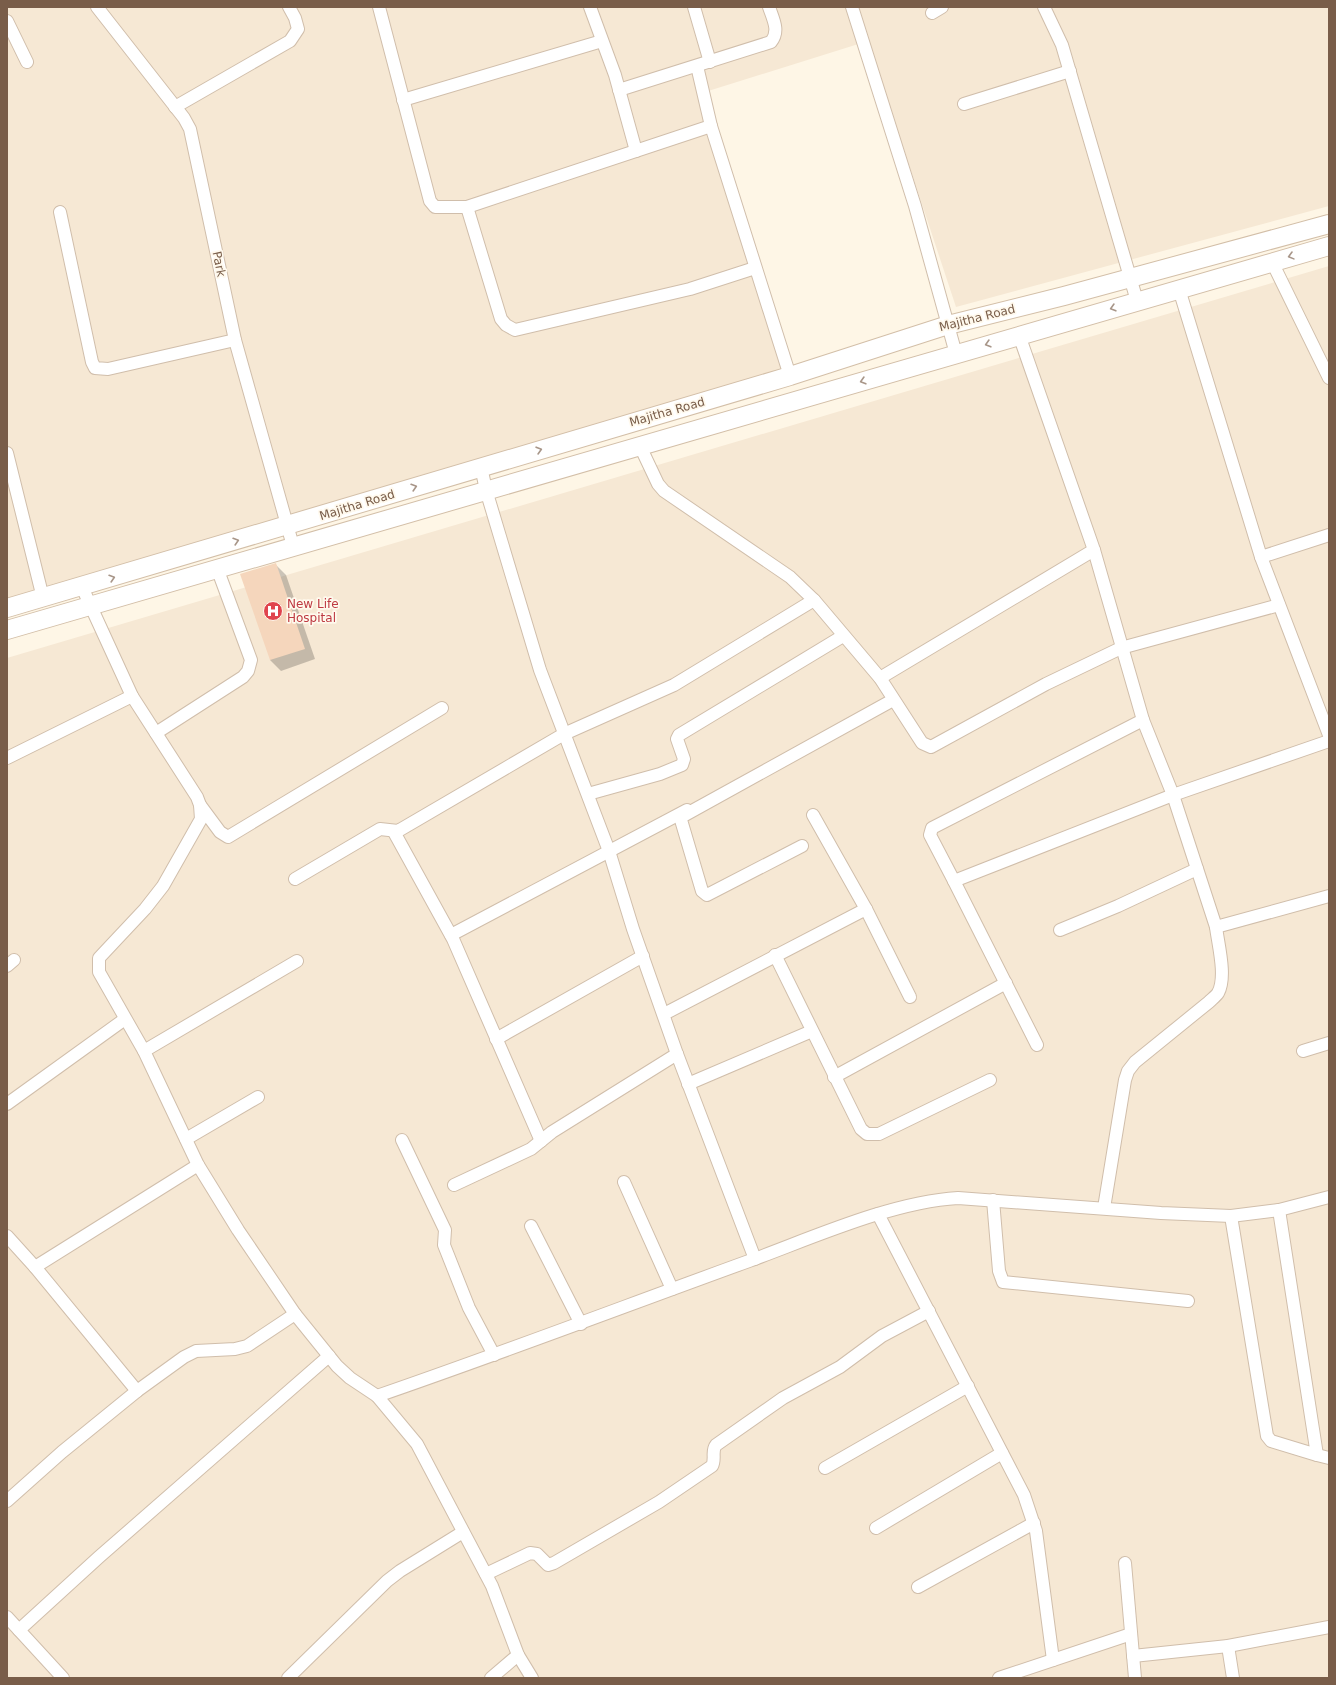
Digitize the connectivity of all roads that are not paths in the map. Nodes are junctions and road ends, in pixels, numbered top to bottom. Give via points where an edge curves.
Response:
1 (97, 7) edge
2 (289, 7) edge
3 (379, 7) edge
4 (590, 7) edge
5 (694, 7) edge
6 (769, 7) edge
7 (852, 7) edge
8 (1044, 7) edge
9 (7, 21) edge
10 (602, 41) junction
11 (28, 62) dead end
12 (710, 62) junction
13 (697, 66) junction
14 (1070, 71) junction
15 (619, 90) junction
16 (403, 100) junction
17 (964, 104) dead end
18 (175, 107) junction
19 (711, 126) junction
20 (636, 151) junction
21 (467, 208) junction
22 (60, 212) dead end
23 (1329, 224) edge
24 (1329, 246) edge
25 (1272, 262) junction
26 (755, 268) junction
27 (1130, 277) junction
28 (1179, 289) junction
29 (1137, 301) junction
30 (948, 325) junction
31 (1019, 335) junction
32 (235, 340) junction
33 (956, 354) junction
34 (790, 376) junction
35 (1329, 378) edge
36 (640, 446) junction
37 (7, 453) edge
38 (481, 467) junction
39 (11, 489) edge
40 (486, 490) junction
41 (288, 525) junction
42 (1329, 535) edge
43 (293, 546) junction
44 (1094, 550) junction
45 (1261, 557) junction
46 (217, 568) junction
47 (82, 587) junction
48 (43, 598) junction
49 (814, 600) junction
50 (90, 605) junction
51 (1279, 605) junction
52 (7, 608) edge
53 (7, 630) edge
54 (843, 636) junction
55 (1121, 648) junction
56 (880, 678) junction
57 (132, 696) junction
58 (893, 700) junction
59 (442, 708) dead end
60 (1143, 720) junction
61 (156, 734) junction
62 (564, 734) junction
63 (830, 735) junction
64 (1329, 735) edge
65 (1329, 741) edge
66 (7, 758) edge
67 (588, 794) junction
68 (1172, 795) junction
69 (200, 805) junction
70 (813, 815) dead end
71 (394, 832) junction
72 (802, 846) dead end
73 (609, 851) junction
74 (1197, 869) junction
75 (295, 879) dead end
76 (954, 881) junction
77 (1329, 896) edge
78 (866, 909) junction
79 (1216, 927) junction
80 (1060, 930) dead end
81 (451, 935) junction
82 (775, 954) junction
83 (643, 956) junction
84 (297, 961) dead end
85 (1006, 983) junction
86 (910, 997) dead end
87 (664, 1014) junction
88 (125, 1019) junction
89 (812, 1031) junction
90 (496, 1039) junction
91 (1329, 1043) edge
92 (1037, 1045) dead end
93 (144, 1051) junction
94 (1304, 1051) dead end
95 (677, 1054) junction
96 (834, 1077) junction
97 (990, 1080) dead end
98 (688, 1084) junction
99 (258, 1098) dead end
100 (7, 1104) edge
101 (186, 1139) junction
102 (402, 1140) dead end
103 (541, 1141) junction
104 (198, 1165) junction
105 (624, 1182) dead end
106 (454, 1185) dead end
107 (1329, 1197) edge
108 (993, 1200) junction
109 (1104, 1208) junction
110 (1278, 1210) junction
111 (878, 1214) junction
112 (1231, 1216) junction
113 (531, 1226) dead end
114 (7, 1236) edge
115 (755, 1259) junction
116 (35, 1267) junction
117 (672, 1289) junction
118 (1188, 1302) dead end
119 (929, 1312) junction
120 (295, 1314) junction
121 (581, 1324) junction
122 (494, 1355) junction
123 (328, 1356) junction
124 (968, 1386) junction
125 (137, 1391) junction
126 (377, 1396) junction
127 (1002, 1453) junction
128 (1323, 1457) edge
129 (825, 1468) dead end
130 (7, 1501) edge
131 (1034, 1523) junction
132 (876, 1528) dead end
133 (463, 1532) junction
134 (1125, 1563) dead end
135 (486, 1574) junction
136 (918, 1588) dead end
137 (7, 1617) edge
138 (1329, 1628) edge
139 (19, 1630) junction
140 (1131, 1634) junction
141 (1228, 1646) junction
142 (518, 1655) junction
143 (1133, 1656) junction
144 (1053, 1660) junction
145 (63, 1678) edge
146 (288, 1678) edge
147 (491, 1678) edge
148 (532, 1678) edge
149 (999, 1678) edge
150 (1135, 1678) edge
151 (1233, 1678) edge

1 - 18 street, Park
2 - 18 street via 298,29 290,42
3 - 16 street
4 - 10 street
5 - 12 street
6 - 12 street via 776,28 776,34 771,42
7 - 30 street via 915,206
8 - 14 street via 1062,45
9 - 11 street
10 - 15 street
10 - 16 street
12 - 13 street
13 - 15 street
13 - 19 street
14 - 17 street
14 - 27 street
15 - 20 street
16 - 21 street via 430,201 435,207
18 - 32 street, Park via 184,118 193,138
19 - 20 street
19 - 26 street
20 - 21 street
21 - 26 street via 501,319 514,330 690,289
22 - 32 street via 92,362 96,368 108,369
23 - 27 main road, Majitha Road
24 -> 25 main road, Majitha Road
25 - 28 main road, Majitha Road
25 - 35 street
26 - 34 street
27 - 29 street
27 - 30 main road, Majitha Road
28 - 29 main road, Majitha Road
28 - 45 street
29 -> 31 main road, Majitha Road
30 - 33 street
30 - 34 main road, Majitha Road
31 -> 33 main road, Majitha Road
31 - 44 street
32 - 41 street, Park
33 -> 36 main road, Majitha Road
38 -> 34 main road, Majitha Road
36 - 40 main road, Majitha Road
36 - 49 street via 664,491 790,577
37 - 39 street
38 - 40 street
41 -> 38 main road, Majitha Road
39 - 48 street
40 - 43 main road, Majitha Road
40 - 62 street via 530,639
41 - 43 street, Park
47 -> 41 main road, Majitha Road
42 - 45 street
43 - 46 main road, Majitha Road
44 - 55 street
44 - 56 street
45 - 51 street
46 - 50 main road, Majitha Road
46 - 61 street via 251,666 243,677
47 - 48 main road, Majitha Road
47 - 50 street
48 - 52 main road, Majitha Road
49 - 54 street
49 - 62 street via 674,685
50 - 53 main road, Majitha Road
50 - 57 street
51 - 55 street
51 - 64 street
54 - 56 street
54 - 67 street via 678,735 684,759 682,765 660,774
55 - 58 street via 1046,684 931,747 922,743
55 - 60 street
56 - 58 street
57 - 61 street
57 - 66 street
58 - 63 street
59 - 69 street via 228,837 220,832
60 - 68 street
60 - 76 street via 932,828 930,835
61 - 69 street
62 - 67 street
62 - 71 street
63 - 72 street via 683,816 681,820 702,891 707,895
63 - 73 street
65 - 68 street
67 - 73 street
68 - 74 street
68 - 76 street
69 - 88 street via 201,819 197,828 163,886 99,958 99,972
70 - 78 street
71 - 75 street via 380,829
71 - 81 street
73 - 81 street
73 - 83 street
74 - 79 street
74 - 80 street
76 - 85 street
77 - 79 street
78 - 82 street
78 - 86 street
79 - 109 street via 1221,960 1221,985 1218,993 1135,1062 1128,1071
81 - 90 street
82 - 87 street
82 - 89 street
83 - 87 street
83 - 90 street
84 - 93 street
85 - 92 street
85 - 96 street
87 - 95 street
88 - 93 street
88 - 100 street
89 - 96 street
89 - 98 street
90 - 103 street
91 - 94 street
93 - 101 street
95 - 98 street
95 - 103 street
96 - 97 street via 861,1129 872,1135 879,1134
98 - 115 street
99 - 101 street
101 - 104 street
102 - 122 street via 445,1230 444,1245 469,1308
103 - 106 street via 526,1153
104 - 116 street
104 - 120 street via 222,1206
105 - 117 street
107 - 110 street
108 - 109 street
108 - 111 street via 944,1199
108 - 118 street via 999,1271 1003,1282
109 - 112 street
110 - 112 street
110 - 128 street
111 - 115 street
111 - 119 street
112 - 128 street via 1267,1436 1271,1441
113 - 121 street
114 - 116 street
115 - 117 street
116 - 125 street
117 - 121 street
119 - 124 street
119 - 135 street via 887,1333 840,1368 783,1398 722,1440 714,1448 712,1466 652,1506 554,1563 548,1565 537,1554 530,1553
120 - 123 street
120 - 125 street via 247,1346 203,1350 189,1354
121 - 122 street
122 - 126 street
123 - 126 street via 350,1378
123 - 139 street
124 - 127 street
124 - 129 street
125 - 130 street
126 - 133 street via 417,1444
127 - 131 street via 1024,1495
127 - 132 street
131 - 136 street
131 - 144 street
133 - 135 street
133 - 146 street via 387,1581
134 - 140 street
135 - 142 street
137 - 139 street
138 - 141 street
139 - 145 street
140 - 143 street
140 - 144 street
141 - 143 street
141 - 151 street
142 - 147 street
142 - 148 street
143 - 150 street
144 - 149 street

